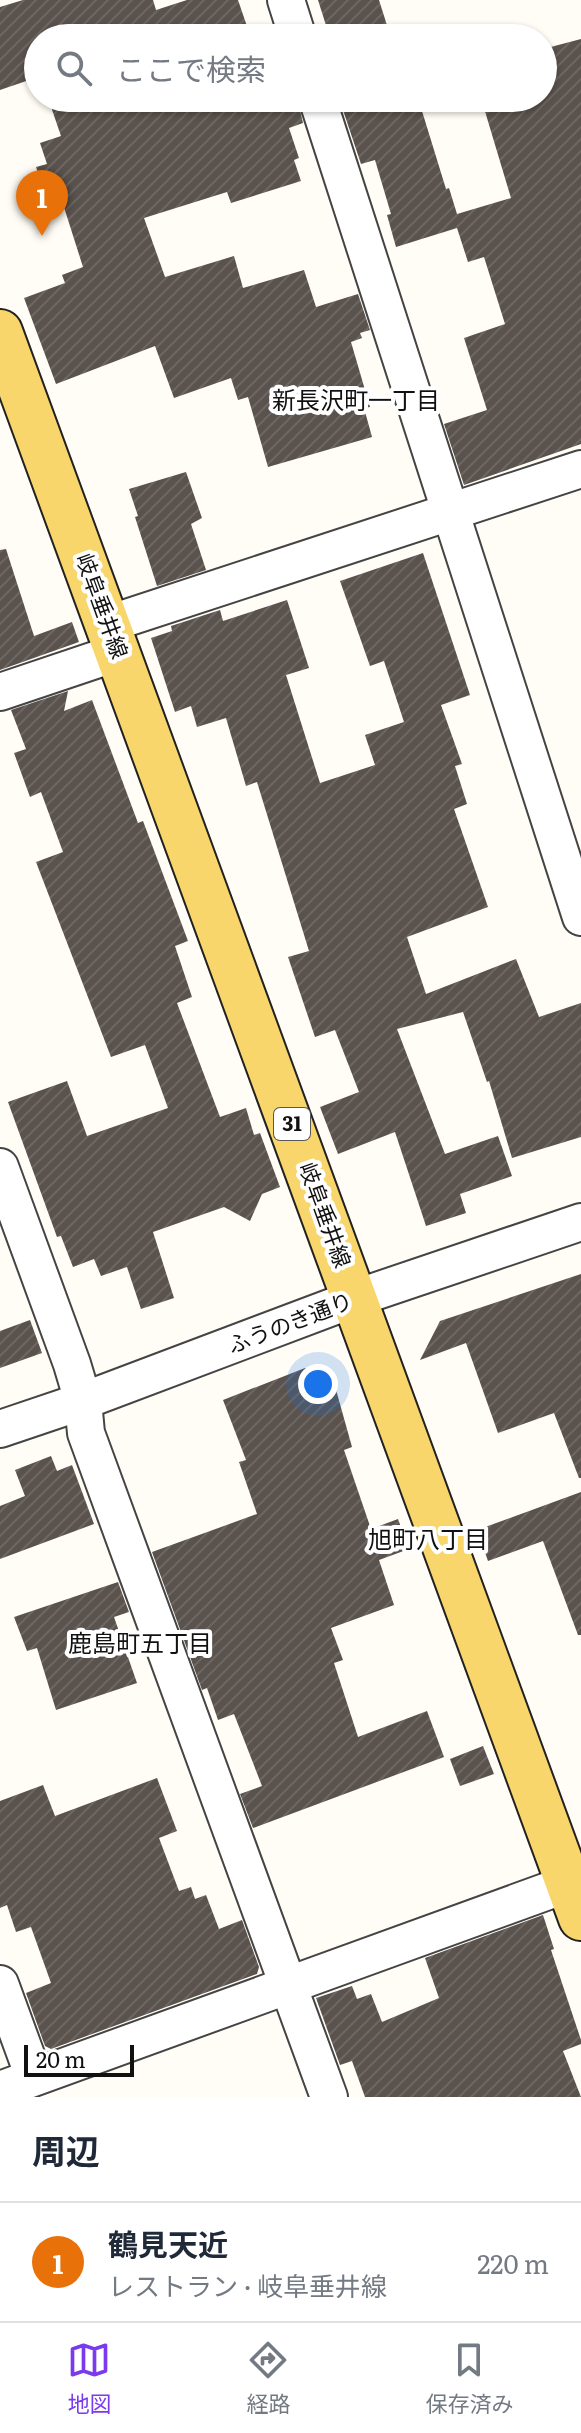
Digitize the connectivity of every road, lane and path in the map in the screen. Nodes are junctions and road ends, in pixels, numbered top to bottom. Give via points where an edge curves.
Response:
1 (286, 0) edge
2 (294, 24) edge
3 (322, 112) edge
4 (0, 332) edge
5 (581, 469) edge
6 (451, 510) junction
7 (113, 638) junction
8 (0, 692) edge
9 (581, 917) edge
10 (0, 1167) edge
11 (581, 1222) edge
12 (356, 1298) junction
13 (83, 1401) junction
14 (0, 1429) edge
15 (577, 1894) edge
16 (0, 1984) edge
17 (290, 1987) junction
18 (34, 2077) junction
19 (0, 2090) edge
20 (329, 2097) edge

1 - 2 street
3 - 6 street
4 - 7 main road, 岐阜垂井線 / 31
5 - 6 street
6 - 7 street
6 - 9 street
7 - 8 street
7 - 12 main road, 岐阜垂井線 / 31
10 - 13 street
11 - 12 street, ふうのき通り
12 - 13 street, ふうのき通り
12 - 15 main road, 岐阜垂井線 / 31
13 - 14 street, ふうのき通り
13 - 17 street via 86,1433
15 - 17 street
16 - 18 street
17 - 18 street
17 - 20 street
18 - 19 street

